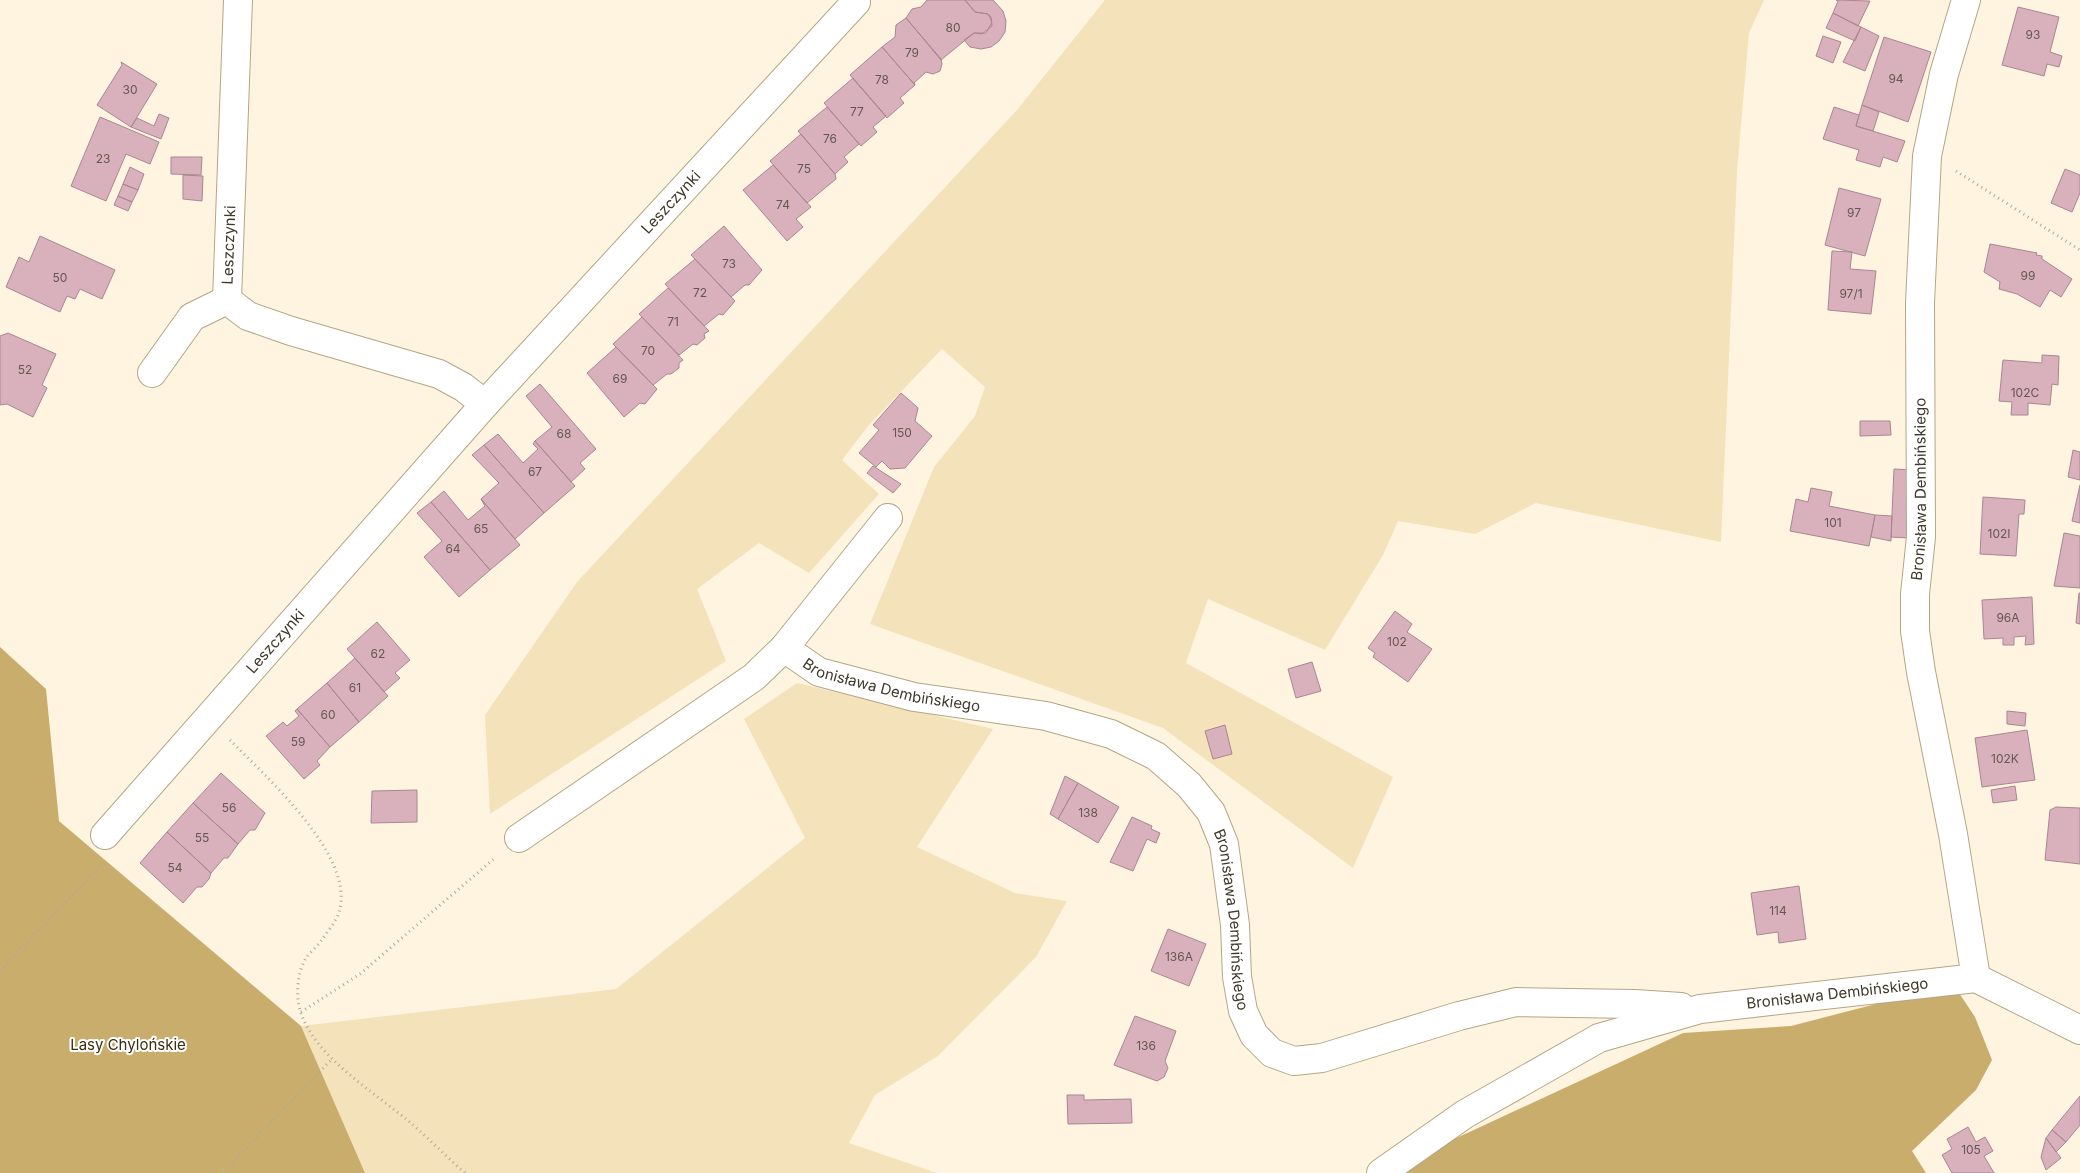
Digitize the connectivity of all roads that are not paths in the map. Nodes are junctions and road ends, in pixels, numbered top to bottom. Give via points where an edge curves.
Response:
1 (238, 0) edge
2 (1966, 0) edge
3 (856, 2) dead end
4 (227, 300) junction
5 (152, 373) dead end
6 (485, 404) junction
7 (888, 518) dead end
8 (784, 648) junction
9 (105, 835) road end
10 (519, 838) road end
11 (1976, 978) junction
12 (1700, 1009) junction
13 (2080, 1030) edge
14 (1381, 1173) edge

1 - 4 street, Leszczynki
2 - 11 street, Bronisława Dembińskiego via 1944,74 1927,156 1920,303 1921,537 1915,631
3 - 6 street, Leszczynki
4 - 5 street via 192,317
4 - 6 street, Leszczynki via 248,316 439,374
6 - 9 street, Leszczynki
7 - 8 street, Bronisława Dembińskiego
8 - 10 street, Bronisława Dembińskiego via 754,677
8 - 12 street, Bronisława Dembińskiego via 819,672 914,697 1046,716 1111,734 1156,756 1188,785 1211,812 1224,844 1243,1011 1254,1035 1272,1053 1294,1061 1322,1058 1516,1002 1635,1004
11 - 12 street, Bronisława Dembińskiego
11 - 13 street
12 - 14 street, Bronisława Dembińskiego via 1599,1038 1465,1114

